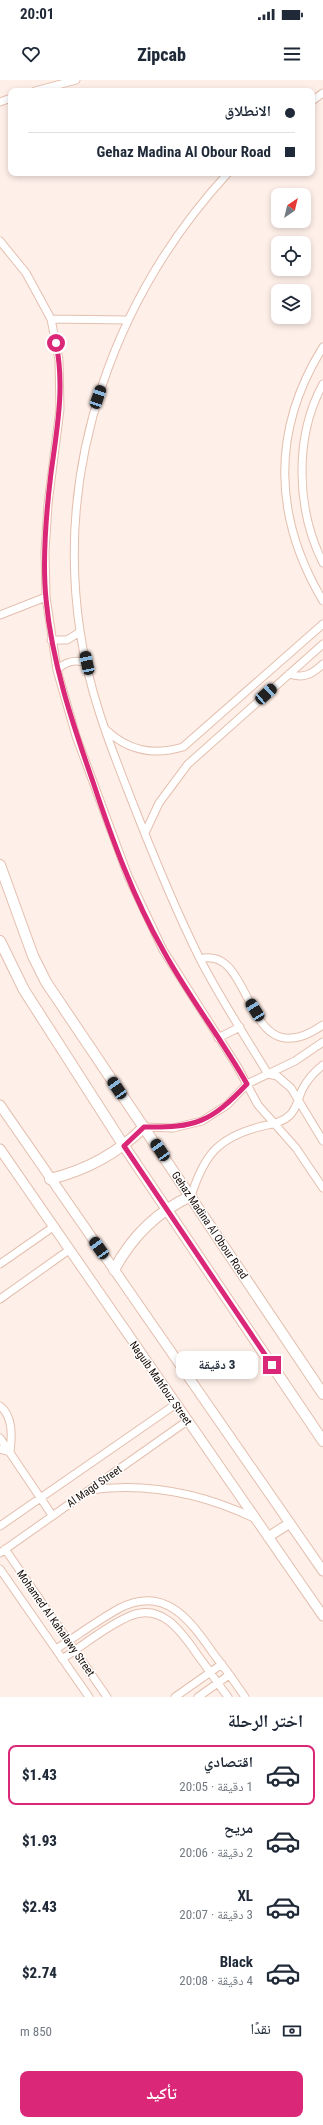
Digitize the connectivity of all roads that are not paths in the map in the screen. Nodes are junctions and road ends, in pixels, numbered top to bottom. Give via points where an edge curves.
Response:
1 (76, 80) edge
2 (46, 88) edge
3 (225, 176) edge
4 (0, 241) edge
5 (51, 319) junction
6 (127, 320) junction
7 (323, 347) edge
8 (323, 384) edge
9 (323, 563) edge
10 (46, 598) junction
11 (323, 601) edge
12 (0, 615) edge
13 (323, 624) edge
14 (80, 632) junction
15 (51, 640) junction
16 (323, 644) edge
17 (87, 663) junction
18 (323, 664) edge
19 (57, 670) junction
20 (289, 674) junction
21 (104, 728) junction
22 (144, 833) junction
23 (0, 865) edge
24 (0, 942) edge
25 (200, 960) junction
26 (323, 1025) edge
27 (240, 1027) junction
28 (218, 1038) junction
29 (323, 1042) edge
30 (323, 1065) edge
31 (268, 1074) junction
32 (247, 1084) junction
33 (298, 1103) junction
34 (0, 1105) edge
35 (273, 1123) junction
36 (144, 1127) junction
37 (323, 1141) edge
38 (124, 1146) junction
39 (0, 1149) edge
40 (323, 1173) edge
41 (50, 1179) junction
42 (321, 1185) edge
43 (191, 1196) junction
44 (168, 1208) junction
45 (53, 1227) junction
46 (69, 1250) junction
47 (0, 1264) edge
48 (114, 1270) junction
49 (0, 1299) edge
50 (323, 1394) edge
51 (176, 1404) junction
52 (0, 1406) edge
53 (187, 1421) junction
54 (0, 1438) edge
55 (323, 1441) edge
56 (0, 1449) edge
57 (10, 1452) junction
58 (88, 1491) junction
59 (41, 1498) junction
60 (52, 1515) junction
61 (254, 1518) junction
62 (290, 1523) junction
63 (0, 1526) edge
64 (268, 1537) junction
65 (2, 1551) edge
66 (0, 1569) edge
67 (323, 1571) edge
68 (171, 1607) junction
69 (323, 1616) edge
70 (165, 1617) junction
71 (68, 1641) junction
72 (56, 1649) junction
73 (75, 1651) junction
74 (62, 1659) junction
75 (222, 1664) junction
76 (210, 1672) junction
77 (229, 1675) junction
78 (218, 1683) junction
79 (89, 1697) edge
80 (107, 1697) edge
81 (175, 1697) edge
82 (198, 1697) edge
83 (228, 1697) edge
84 (245, 1697) edge

1 - 2 street
3 - 6 street via 169,246
4 - 5 street via 26,273
5 - 6 street
5 - 10 street via 60,376 60,409 48,504
6 - 14 street via 98,397 82,463 77,497 75,546 76,598
7 - 11 street via 296,400 286,444 284,472 289,514 296,540
8 - 9 street via 307,426 302,466 306,512 312,537
10 - 12 street
10 - 15 street
13 - 21 street via 183,747 169,751 140,751 126,746
14 - 15 street via 67,640
14 - 17 street
15 - 19 street
16 - 20 street
17 - 19 street via 67,662
17 - 21 street
18 - 20 street via 305,676
19 - 28 street via 76,736 128,876 162,950
20 - 22 street via 188,764 158,803
21 - 22 street
22 - 25 street
23 - 36 main road, Gehaz Madina Al Obour Road via 32,956 46,982
24 - 38 main road via 24,990
25 - 26 street via 215,958 227,965 262,1022 276,1037 295,1040
25 - 27 street
27 - 28 street
27 - 31 street
28 - 32 street
29 - 31 street via 295,1061
30 - 33 street via 308,1079
31 - 32 street
31 - 33 street via 285,1081
32 - 35 street via 258,1105
32 - 36 street via 227,1105 202,1121 173,1128
33 - 35 street via 282,1121
33 - 37 street
34 - 41 street
35 - 42 street via 296,1148
35 - 43 street via 242,1131 227,1138 214,1149 204,1162
36 - 38 main road
36 - 43 main road, Gehaz Madina Al Obour Road
38 - 41 main road via 84,1169
38 - 44 main road
39 - 45 street, Naguib Mahfouz Street
40 - 42 street
41 - 48 street
43 - 44 main road
43 - 50 main road, Gehaz Madina Al Obour Road
44 - 48 main road via 132,1240
44 - 55 main road
45 - 46 street, Naguib Mahfouz Street
45 - 47 street
46 - 49 street
46 - 51 street, Naguib Mahfouz Street
48 - 62 street
51 - 53 street, Naguib Mahfouz Street
51 - 59 street, Al Magd Street
52 - 57 street via 6,1410 11,1426
53 - 58 street, Al Magd Street
53 - 61 street, Naguib Mahfouz Street
54 - 57 street
56 - 57 street
57 - 59 street
58 - 60 street, Al Magd Street
58 - 61 street via 118,1487 161,1488 209,1499
59 - 60 street
59 - 63 street, Al Magd Street
60 - 65 street, Al Magd Street
61 - 64 street, Naguib Mahfouz Street
62 - 64 street
62 - 67 street
64 - 69 street, Naguib Mahfouz Street
65 - 71 street, Mohamed Al Kahalawy Street
66 - 72 street, Mohamed Al Kahalawy Street
68 - 70 street
68 - 71 street via 152,1602 132,1604 120,1608
68 - 75 street via 188,1619
70 - 73 street via 148,1614 131,1616
70 - 76 street via 179,1628
71 - 72 street
71 - 73 street, Mohamed Al Kahalawy Street
72 - 74 street, Mohamed Al Kahalawy Street
73 - 74 street
73 - 80 street, Mohamed Al Kahalawy Street
74 - 79 street, Mohamed Al Kahalawy Street
75 - 76 street
75 - 77 street
76 - 78 street
76 - 81 street
77 - 78 street
77 - 84 street
78 - 82 street
78 - 83 street

